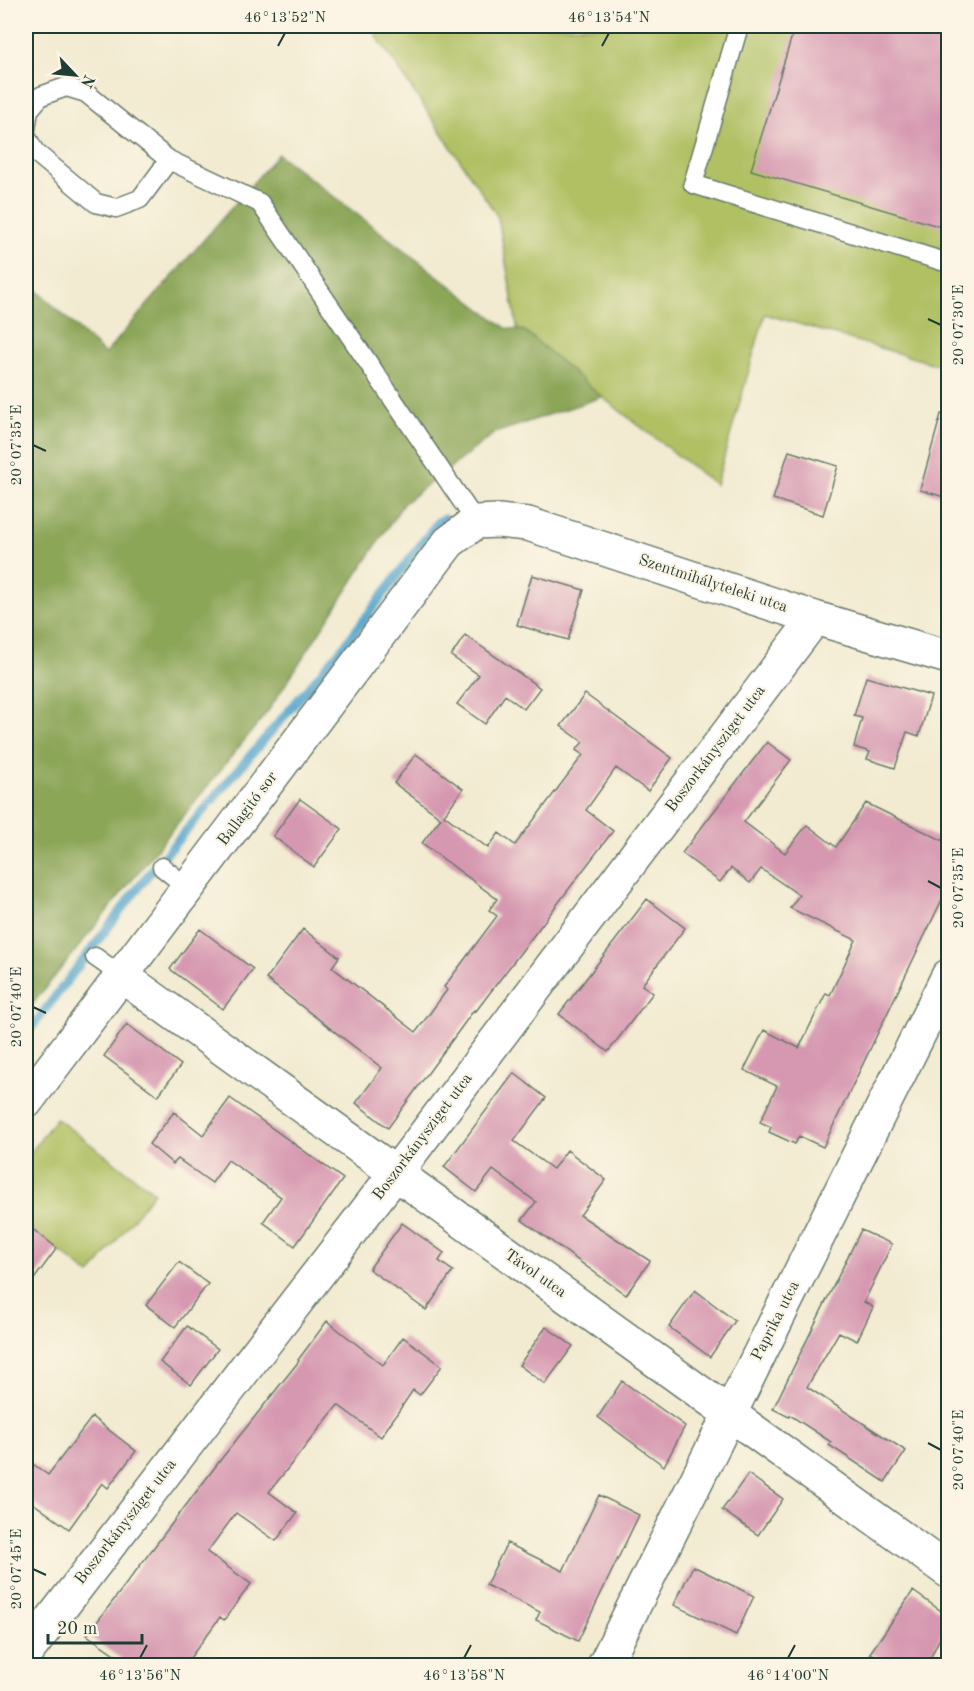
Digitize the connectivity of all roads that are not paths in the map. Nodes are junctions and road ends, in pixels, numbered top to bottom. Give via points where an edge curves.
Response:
1 (739, 26) edge
2 (26, 129) edge
3 (26, 136) edge
4 (169, 160) junction
5 (948, 263) edge
6 (476, 522) junction
7 (815, 618) junction
8 (948, 657) edge
9 (162, 867) dead end
10 (189, 888) junction
11 (95, 957) dead end
12 (122, 976) junction
13 (948, 976) edge
14 (26, 1102) edge
15 (395, 1174) junction
16 (730, 1413) junction
17 (948, 1571) edge
18 (26, 1653) edge
19 (604, 1665) edge

1 - 5 lane via 693,184
2 - 4 lane via 29,110 41,96 66,87 86,93
3 - 4 lane via 35,152 96,203 116,208 140,199
4 - 6 lane via 260,203
6 - 7 street, Szentmihályteleki utca via 528,524
6 - 10 street, Ballagitó sor via 449,542 357,652
7 - 8 street, Szentmihályteleki utca
7 - 15 street, Boszorkánysziget utca
9 - 10 lane
10 - 12 street, Ballagitó sor
11 - 12 lane
12 - 14 street, Ballagitó sor
12 - 15 street, Távol utca
13 - 16 street, Paprika utca
15 - 16 street, Távol utca
15 - 18 street, Boszorkánysziget utca
16 - 17 street, Távol utca
16 - 19 street, Paprika utca

